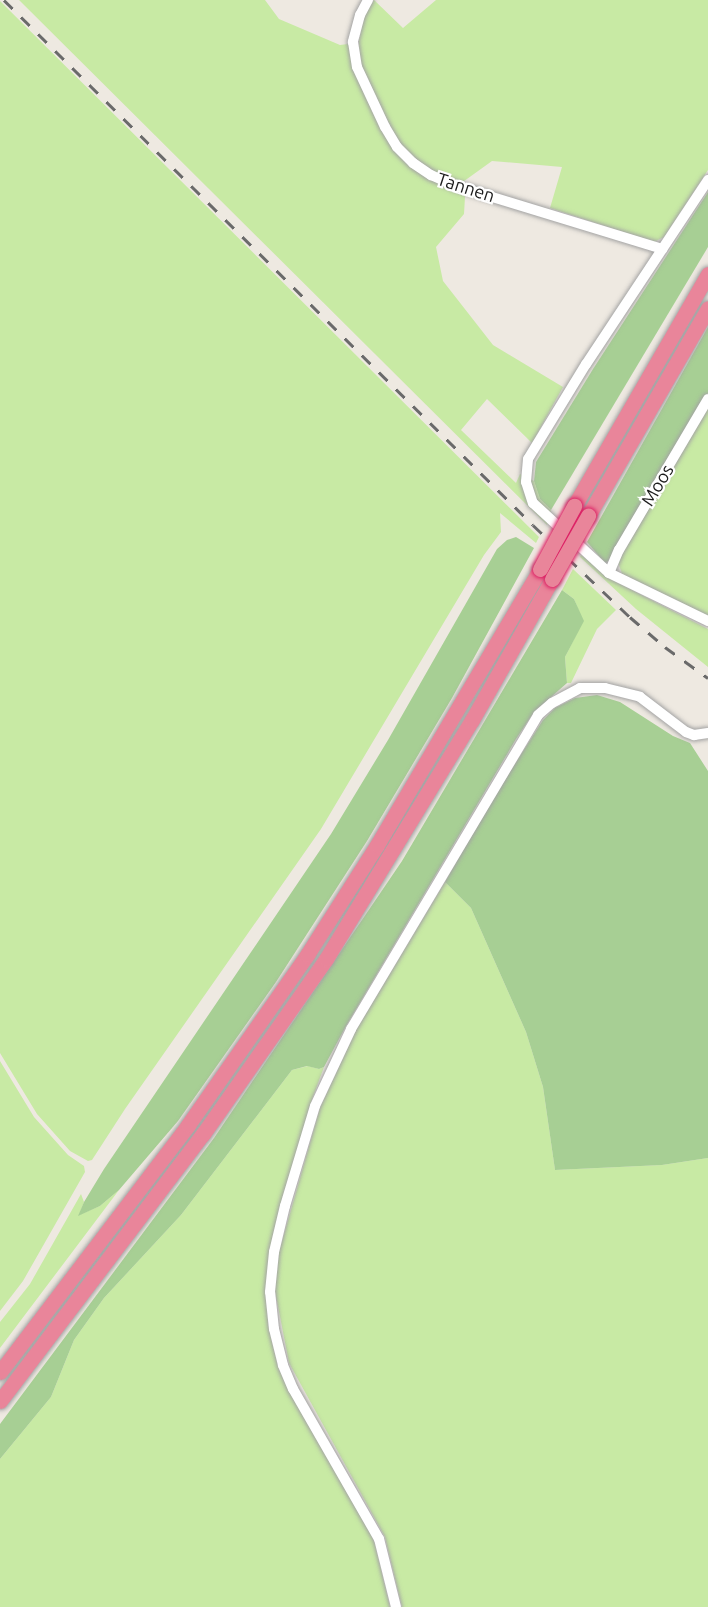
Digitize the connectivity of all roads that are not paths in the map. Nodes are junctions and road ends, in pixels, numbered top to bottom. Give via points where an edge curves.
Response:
1 (368, 0) edge
2 (708, 180) edge
3 (662, 249) junction
4 (708, 274) edge
5 (708, 308) edge
6 (708, 399) edge
7 (609, 573) junction
8 (708, 621) edge
9 (708, 733) edge
10 (0, 1372) edge
11 (0, 1401) edge
12 (396, 1607) edge

1 - 3 street, Tannen via 353,42 357,67 385,127 413,163 453,185
2 - 3 street
3 - 7 street via 528,459 526,482 534,503
4 - 10 highway, bridge via 540,569 383,835 307,955 188,1125
5 - 11 highway, bridge via 472,720 326,959 203,1134
6 - 7 street, Moos
7 - 8 street
9 - 12 street via 686,732 640,697 605,688 580,688 538,715 351,1029 315,1106 274,1252 270,1292 274,1329 293,1389 379,1539

